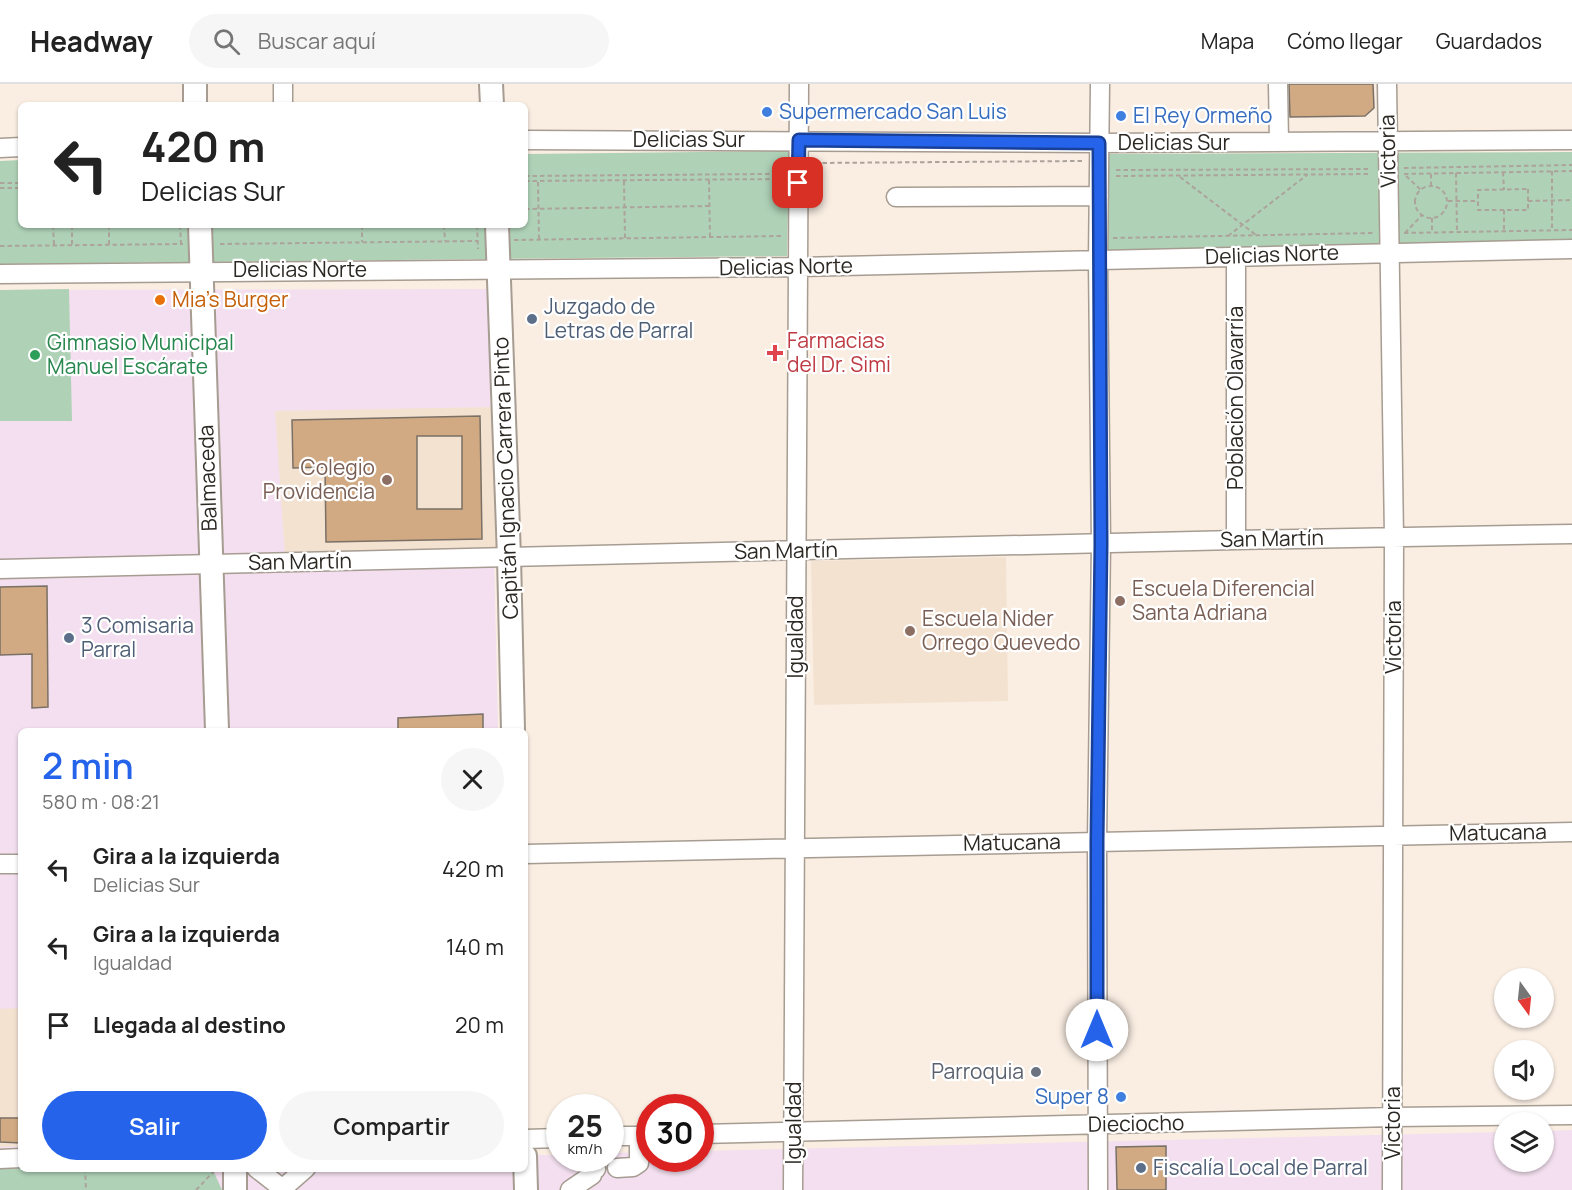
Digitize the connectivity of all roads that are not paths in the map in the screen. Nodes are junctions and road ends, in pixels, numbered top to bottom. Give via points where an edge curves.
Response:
1 (195, 84) edge
2 (283, 84) edge
3 (491, 84) edge
4 (799, 84) edge
5 (1100, 84) edge
6 (1278, 84) edge
7 (1387, 84) edge
8 (195, 102) edge
9 (283, 102) edge
10 (492, 102) edge
11 (528, 140) edge
12 (1572, 140) edge
13 (1388, 141) junction
14 (1280, 142) junction
15 (18, 147) edge
16 (0, 148) edge
17 (794, 156) junction
18 (1102, 157) junction
19 (1099, 196) junction
20 (896, 197) dead end
21 (503, 232) edge
22 (200, 235) edge
23 (1572, 249) edge
24 (1390, 252) junction
25 (1236, 256) junction
26 (1098, 261) junction
27 (798, 267) junction
28 (489, 269) junction
29 (201, 271) junction
30 (0, 274) edge
31 (1572, 534) edge
32 (1394, 537) junction
33 (1236, 540) junction
34 (1101, 544) junction
35 (797, 550) junction
36 (509, 557) junction
37 (211, 564) junction
38 (0, 569) edge
39 (217, 728) edge
40 (513, 728) edge
41 (1572, 832) edge
42 (1393, 835) junction
43 (1097, 841) junction
44 (795, 847) junction
45 (528, 854) edge
46 (0, 864) edge
47 (18, 864) edge
48 (1572, 1115) edge
49 (1393, 1117) junction
50 (1097, 1125) junction
51 (794, 1132) junction
52 (714, 1134) edge
53 (546, 1138) edge
54 (528, 1139) edge
55 (18, 1158) edge
56 (0, 1159) edge
57 (234, 1172) edge
58 (261, 1172) edge
59 (301, 1172) edge
60 (525, 1172) edge
61 (592, 1172) edge
62 (282, 1189) edge
63 (235, 1190) edge
64 (526, 1190) edge
65 (570, 1190) edge
66 (793, 1190) edge
67 (1098, 1190) edge
68 (1392, 1190) edge

1 - 8 main road
2 - 9 street
3 - 10 main road
4 - 17 street, Igualdad
5 - 18 street
6 - 14 street
7 - 13 street, Victoria
11 - 17 street, Delicias Sur
12 - 13 street, Delicias Sur
13 - 14 street, Delicias Sur
13 - 24 street, Victoria via 1398,233
14 - 18 street, Delicias Sur
15 - 16 street
17 - 18 street, Delicias Sur
17 - 27 street, Igualdad
18 - 19 street
19 - 20 street
19 - 26 street
21 - 28 main road, Capitán Ignacio Carrera Pinto
22 - 29 main road, Balmaceda
23 - 24 street, Delicias Norte
24 - 25 street, Delicias Norte
24 - 32 street, Victoria
25 - 26 street, Delicias Norte
25 - 33 street, Población Olavarría
26 - 27 street, Delicias Norte
26 - 34 street
27 - 28 street, Delicias Norte
27 - 35 street, Igualdad
28 - 29 street, Delicias Norte
28 - 36 main road, Capitán Ignacio Carrera Pinto
29 - 30 street, Delicias Norte
29 - 37 main road, Balmaceda
31 - 32 street, San Martín
32 - 33 street, San Martín
32 - 42 street, Victoria
33 - 34 street, San Martín
34 - 35 street, San Martín
34 - 43 street
35 - 36 street, San Martín
35 - 44 street, Igualdad
36 - 37 street, San Martín
36 - 40 main road, Capitán Ignacio Carrera Pinto
37 - 38 street, San Martín
37 - 39 main road, Balmaceda
41 - 42 street, Matucana
42 - 43 street, Matucana
42 - 49 street, Victoria
43 - 44 street, Matucana
43 - 50 street
44 - 45 street, Matucana
44 - 51 street, Igualdad
46 - 47 street
48 - 49 street, Dieciocho
49 - 50 street, Dieciocho
49 - 68 street, Victoria
50 - 51 street, Dieciocho
50 - 67 street
51 - 52 street, Dieciocho
51 - 66 street, Igualdad
53 - 54 street
55 - 56 street
57 - 63 main road
58 - 62 street
59 - 62 street
60 - 64 main road
61 - 65 street

